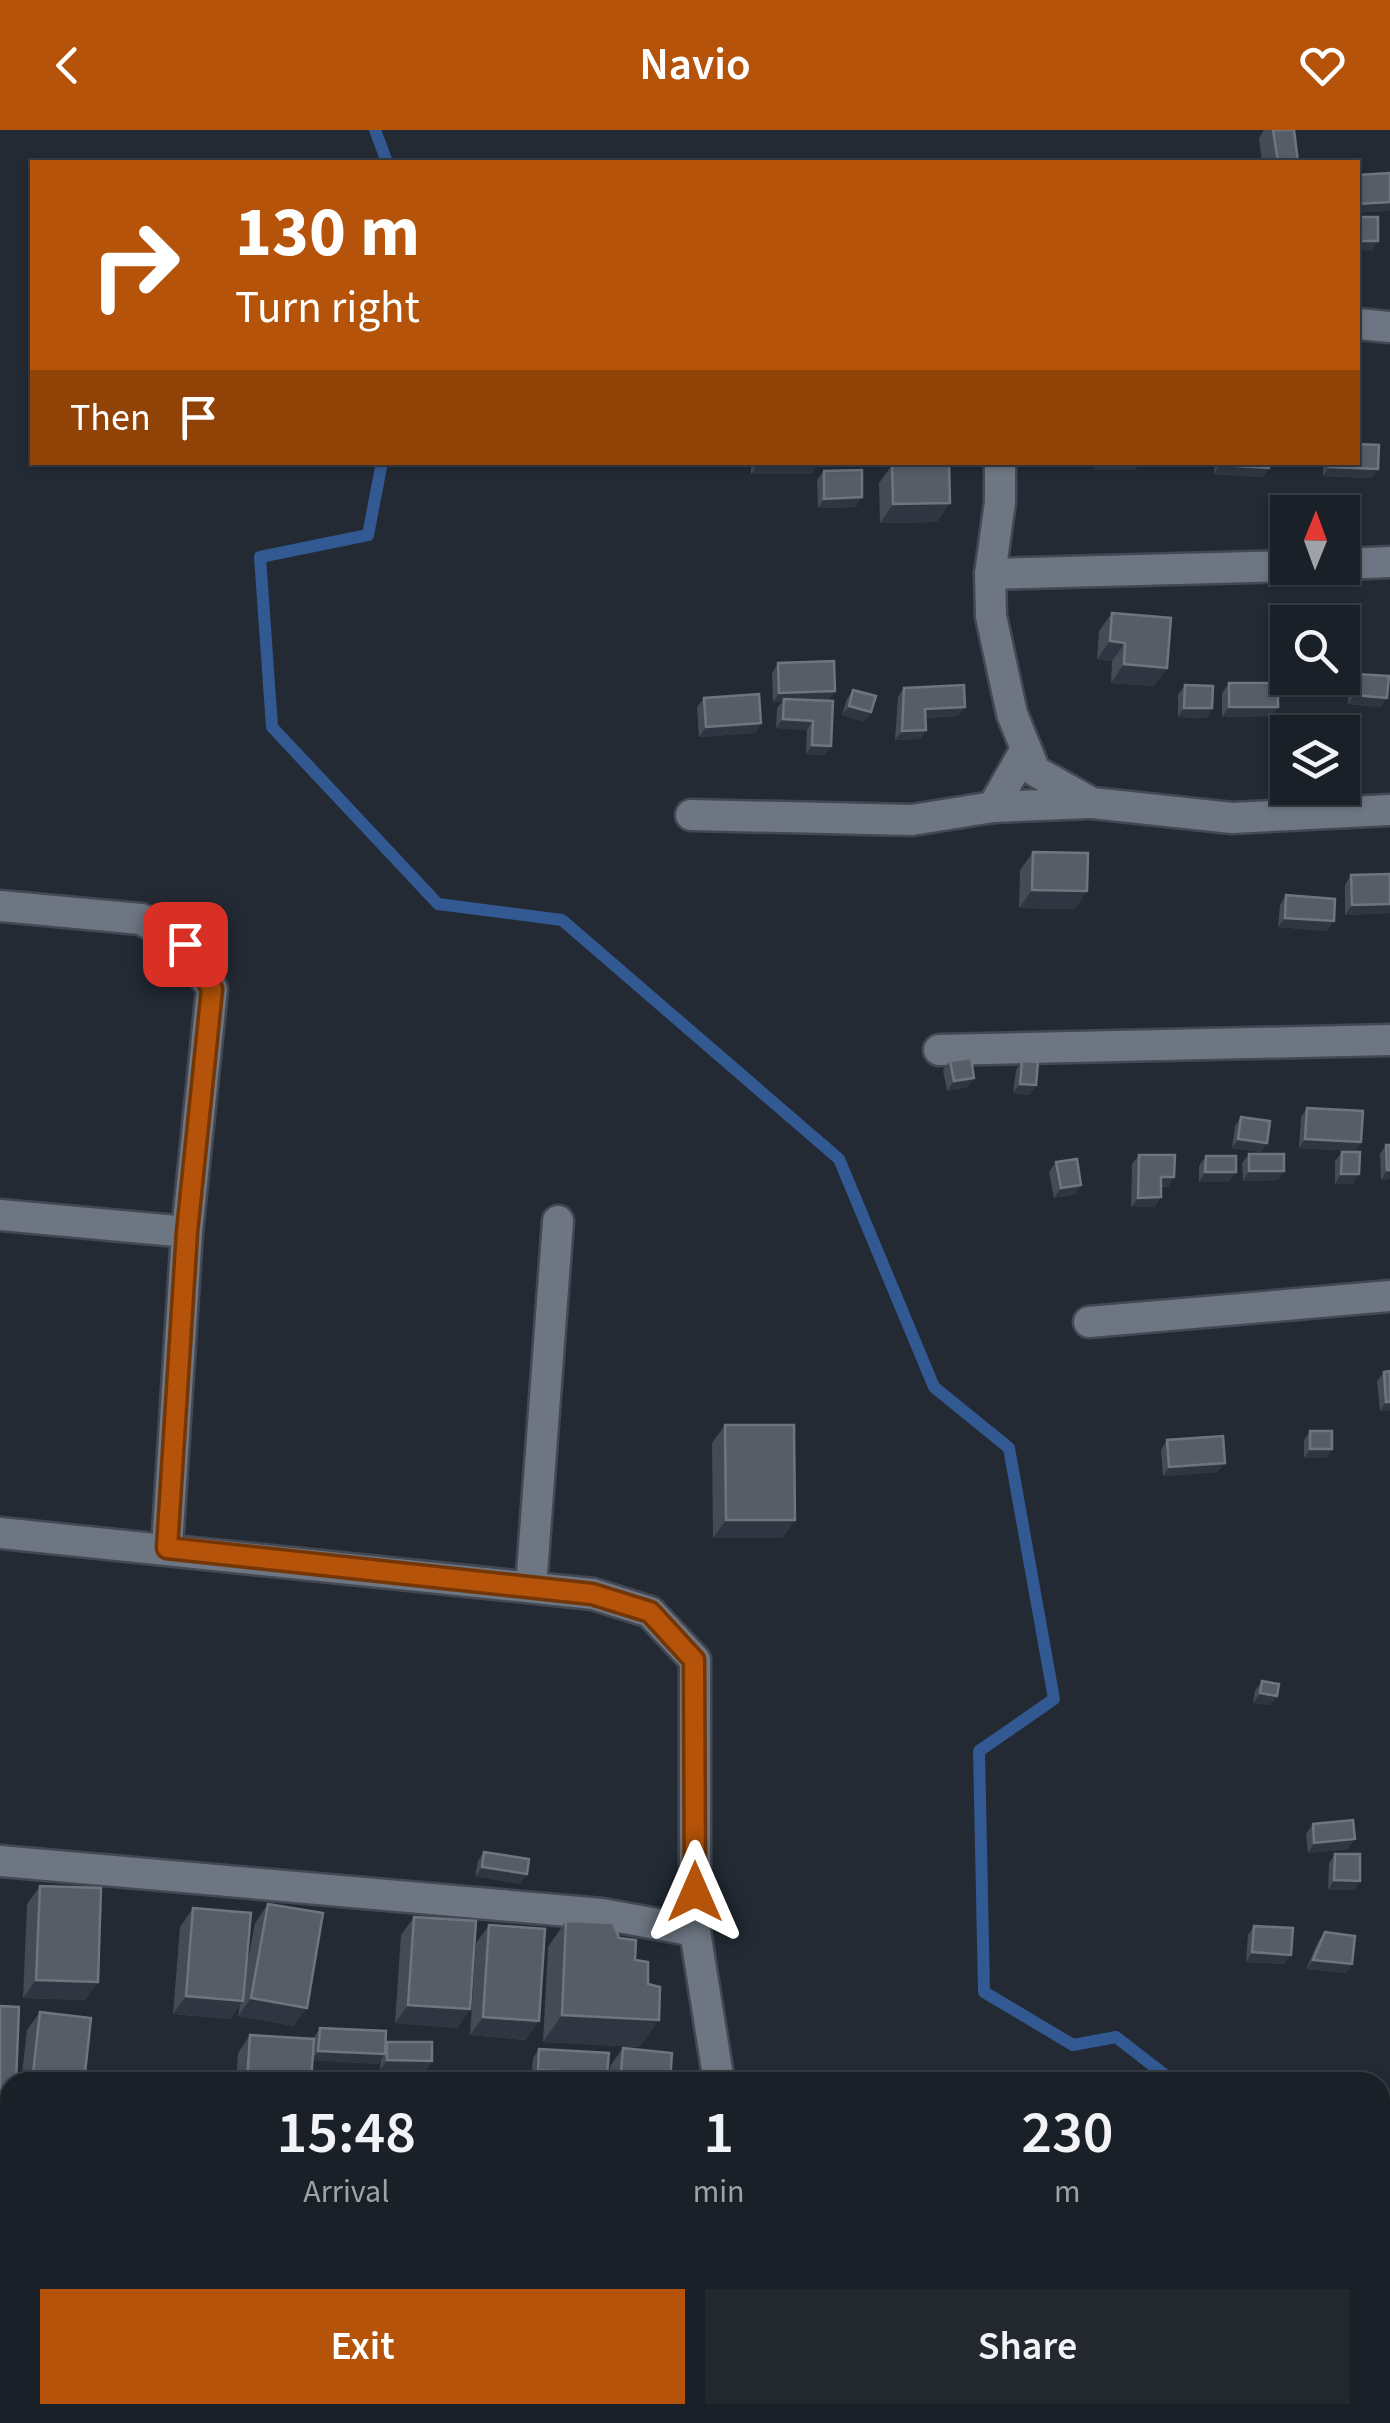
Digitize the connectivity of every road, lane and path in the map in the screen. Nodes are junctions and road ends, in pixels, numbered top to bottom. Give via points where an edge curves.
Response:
1 (1360, 324) edge
2 (1390, 327) edge
3 (1000, 465) edge
4 (1390, 562) edge
5 (1360, 563) edge
6 (1270, 566) edge
7 (990, 574) junction
8 (1026, 749) junction
9 (1092, 803) junction
10 (993, 807) junction
11 (1390, 810) edge
12 (691, 815) dead end
13 (0, 906) edge
14 (1390, 1040) edge
15 (939, 1050) dead end
16 (0, 1215) edge
17 (558, 1222) dead end
18 (187, 1232) junction
19 (1390, 1296) edge
20 (1089, 1322) dead end
21 (0, 1534) edge
22 (167, 1548) junction
23 (532, 1587) junction
24 (0, 1861) edge
25 (695, 1931) junction
26 (718, 2072) edge

1 - 2 street
3 - 7 street
4 - 5 street
6 - 7 street
7 - 8 street via 995,632
8 - 9 street via 1035,771
8 - 10 street
9 - 10 street
9 - 11 street via 1232,818
10 - 12 street via 912,820
13 - 18 street via 141,919 185,944 212,989
14 - 15 street
16 - 18 street
17 - 23 street
18 - 22 street
19 - 20 street
21 - 22 street
22 - 23 street
23 - 25 street via 592,1594 650,1612 694,1660
24 - 25 street via 602,1914
25 - 26 street

